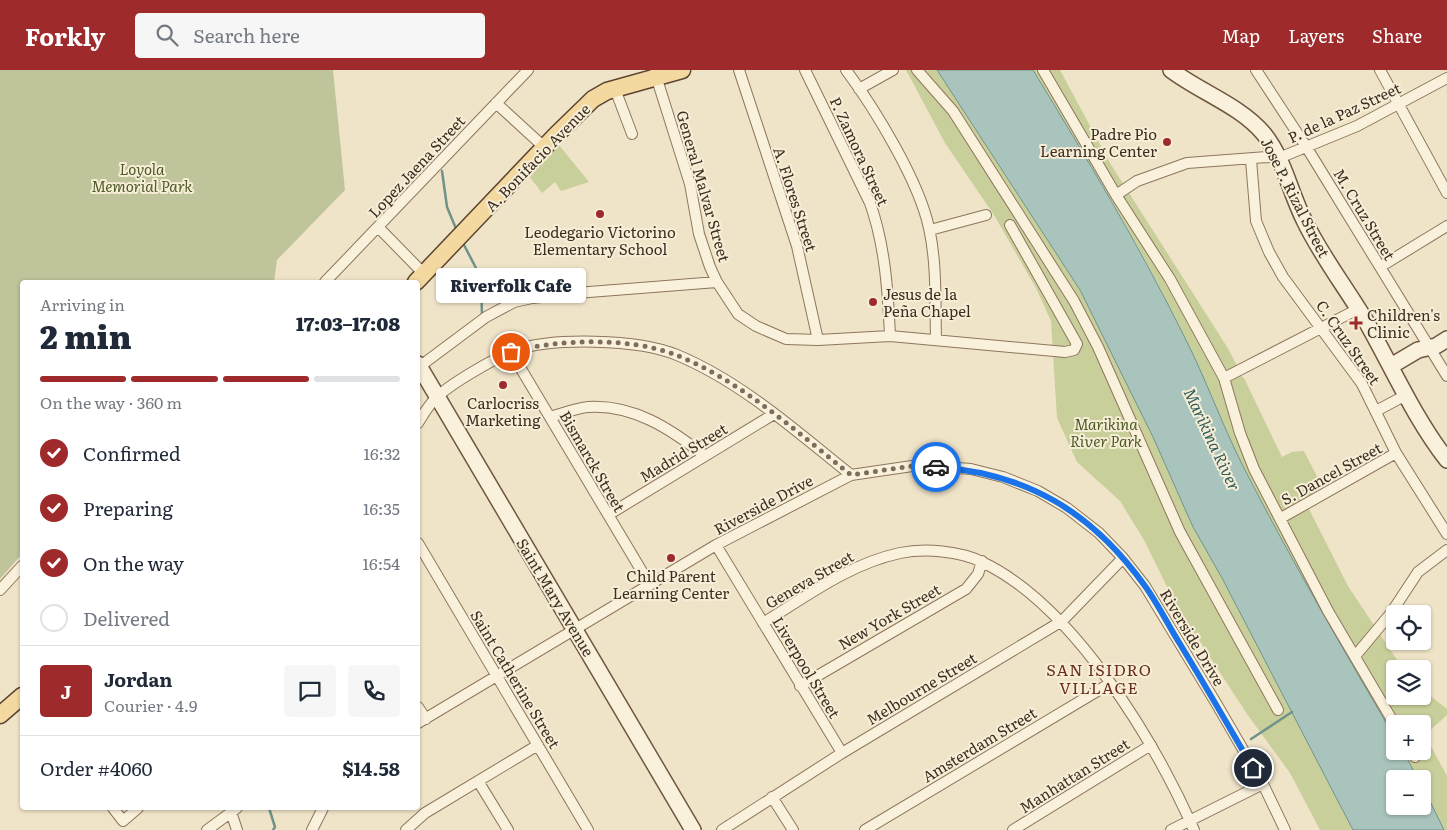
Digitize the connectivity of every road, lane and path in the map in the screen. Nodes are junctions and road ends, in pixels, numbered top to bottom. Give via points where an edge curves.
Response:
1 (528, 70) edge
2 (682, 70) edge
3 (739, 70) edge
4 (805, 70) edge
5 (846, 70) edge
6 (893, 70) edge
7 (917, 70) edge
8 (1043, 70) edge
9 (1172, 70) edge
10 (1256, 70) edge
11 (1380, 70) edge
12 (655, 74) edge
13 (1447, 78) edge
14 (615, 89) junction
15 (859, 89) junction
16 (496, 103) junction
17 (1399, 104) junction
18 (632, 134) dead end
19 (544, 148) junction
20 (1307, 148) junction
21 (1279, 158) junction
22 (1251, 160) junction
23 (1447, 193) edge
24 (1116, 195) junction
25 (986, 215) dead end
26 (1010, 225) dead end
27 (1447, 226) edge
28 (379, 228) junction
29 (930, 230) junction
30 (1380, 267) junction
31 (420, 278) edge
32 (327, 280) edge
33 (717, 282) junction
34 (1358, 309) junction
35 (1322, 328) junction
36 (890, 336) junction
37 (936, 338) junction
38 (1447, 339) edge
39 (818, 340) junction
40 (1428, 348) junction
41 (511, 352) junction
42 (420, 365) edge
43 (1390, 366) junction
44 (420, 370) edge
45 (1447, 376) edge
46 (1224, 378) junction
47 (1406, 395) junction
48 (436, 398) junction
49 (1376, 411) junction
50 (774, 414) junction
51 (550, 417) junction
52 (420, 420) edge
53 (1396, 454) junction
54 (704, 456) junction
55 (1447, 460) edge
56 (851, 475) junction
57 (608, 515) junction
58 (1281, 518) junction
59 (1447, 534) edge
60 (420, 546) edge
61 (716, 546) junction
62 (1447, 550) edge
63 (1122, 558) junction
64 (982, 561) junction
65 (20, 568) edge
66 (650, 585) junction
67 (0, 590) edge
68 (1062, 621) junction
69 (763, 623) junction
70 (575, 629) junction
71 (1356, 655) junction
72 (496, 676) junction
73 (1109, 684) junction
74 (800, 686) junction
75 (20, 698) edge
76 (1278, 710) dead end
77 (0, 715) edge
78 (1389, 715) edge
79 (422, 721) edge
80 (538, 745) junction
81 (1152, 745) junction
82 (842, 753) junction
83 (478, 780) junction
84 (1263, 784) junction
85 (772, 797) junction
86 (115, 810) edge
87 (136, 810) edge
88 (234, 810) edge
89 (323, 810) edge
90 (1189, 819) junction
91 (207, 830) edge
92 (237, 830) edge
93 (312, 830) edge
94 (406, 830) edge
95 (508, 830) edge
96 (588, 830) edge
97 (693, 830) edge
98 (722, 830) edge
99 (793, 830) edge
100 (865, 830) edge
101 (1013, 830) edge
102 (1171, 830) edge
103 (1194, 830) edge
104 (1285, 830) edge

1 - 16 street, Lopez Jaena Street
2 - 12 main road, A. Bonifacio Avenue
3 - 39 street, A. Flores Street via 797,246
4 - 36 street, P. Zamora Street via 870,203 877,224 889,296
5 - 15 street
6 - 15 street
7 - 76 street via 953,111 1074,301 1098,347 1180,532
8 - 24 street
9 - 21 street, Jose P. Rizal Street via 1254,123
10 - 20 street, M. Cruz Street
11 - 17 street
12 - 14 main road, A. Bonifacio Avenue
12 - 33 street, General Malvar Street via 690,184 699,234
13 - 17 street, P. de la Paz Street
14 - 18 street
14 - 19 main road, A. Bonifacio Avenue via 589,102
15 - 29 street via 914,184 924,205
16 - 19 street
16 - 28 street, Lopez Jaena Street
17 - 20 street, P. de la Paz Street
17 - 23 street
19 - 31 main road, A. Bonifacio Avenue
20 - 21 street, P. de la Paz Street
20 - 30 street, M. Cruz Street
21 - 22 street, P. de la Paz Street
21 - 34 street, Jose P. Rizal Street via 1304,220
22 - 24 street, P. de la Paz Street via 1187,163 1137,181
22 - 35 street, C. Cruz Street via 1256,221 1283,277
24 - 46 street via 1170,279
25 - 29 street
26 - 37 street, General Malvar Street via 1077,347 1065,352
27 - 30 street
28 - 31 street
28 - 32 street, Lopez Jaena Street
29 - 37 street via 935,271
30 - 40 street, M. Cruz Street
33 - 39 street, General Malvar Street via 738,314 756,326 786,339
33 - 42 street via 589,292 514,302 486,317
34 - 35 street
34 - 43 street, Jose P. Rizal Street
35 - 46 street
35 - 49 street, C. Cruz Street via 1362,384
36 - 37 street, General Malvar Street
36 - 39 street, General Malvar Street
38 - 40 street
40 - 43 street
40 - 45 street, M. Cruz Street
41 - 48 street
41 - 50 street via 533,346 585,342 624,343 676,354 719,376
41 - 51 street, Bismarck Street
43 - 47 street, Jose P. Rizal Street
44 - 48 street, Saint Mary Avenue
46 - 58 street via 1251,463
47 - 49 street
47 - 55 street, Jose P. Rizal Street via 1430,438
48 - 52 street
48 - 70 street, Saint Mary Avenue
49 - 53 street, C. Cruz Street
50 - 54 street, Madrid Street
50 - 56 street
51 - 54 street via 587,407 614,408 655,421
51 - 57 street, Bismarck Street
53 - 58 street, S. Dancel Street
53 - 59 street, C. Cruz Street
54 - 57 street, Madrid Street
56 - 61 street, Riverside Drive
56 - 63 street, Riverside Drive via 919,465 971,469 1003,477 1038,491 1067,508 1099,533
57 - 66 street, Bismarck Street
58 - 71 street via 1328,610
60 - 72 street, Saint Catherine Street
61 - 66 street, Riverside Drive
61 - 69 street, Liverpool Street
62 - 71 street via 1418,572 1391,613
63 - 68 street, Melbourne Street
63 - 84 street, Riverside Drive via 1145,586
64 - 68 street, Geneva Street via 1022,587
64 - 69 street, Geneva Street via 939,552 902,553 856,566
64 - 74 street, New York Street via 978,574 966,589
65 - 67 street
66 - 70 street, Riverside Drive
68 - 73 street, Geneva Street
68 - 82 street, Melbourne Street
69 - 74 street, Liverpool Street
70 - 72 street, Riverside Drive
70 - 97 street, Saint Mary Avenue
71 - 78 street
72 - 79 street, Riverside Drive
72 - 80 street, Saint Catherine Street
73 - 81 street, Geneva Street
73 - 100 street, Amsterdam Street
74 - 82 street, Liverpool Street
75 - 77 main road
80 - 83 street
80 - 96 street, Saint Catherine Street
81 - 90 street, Geneva Street
81 - 101 street, Manhattan Street
82 - 85 street, Melbourne Street
83 - 94 street via 425,813
83 - 95 street
84 - 90 street
84 - 104 street, Riverside Drive
85 - 98 street, Melbourne Street
85 - 99 street
86 - 87 street via 123,821
88 - 91 street
88 - 92 street
89 - 93 street
90 - 102 street
90 - 103 street, Geneva Street

